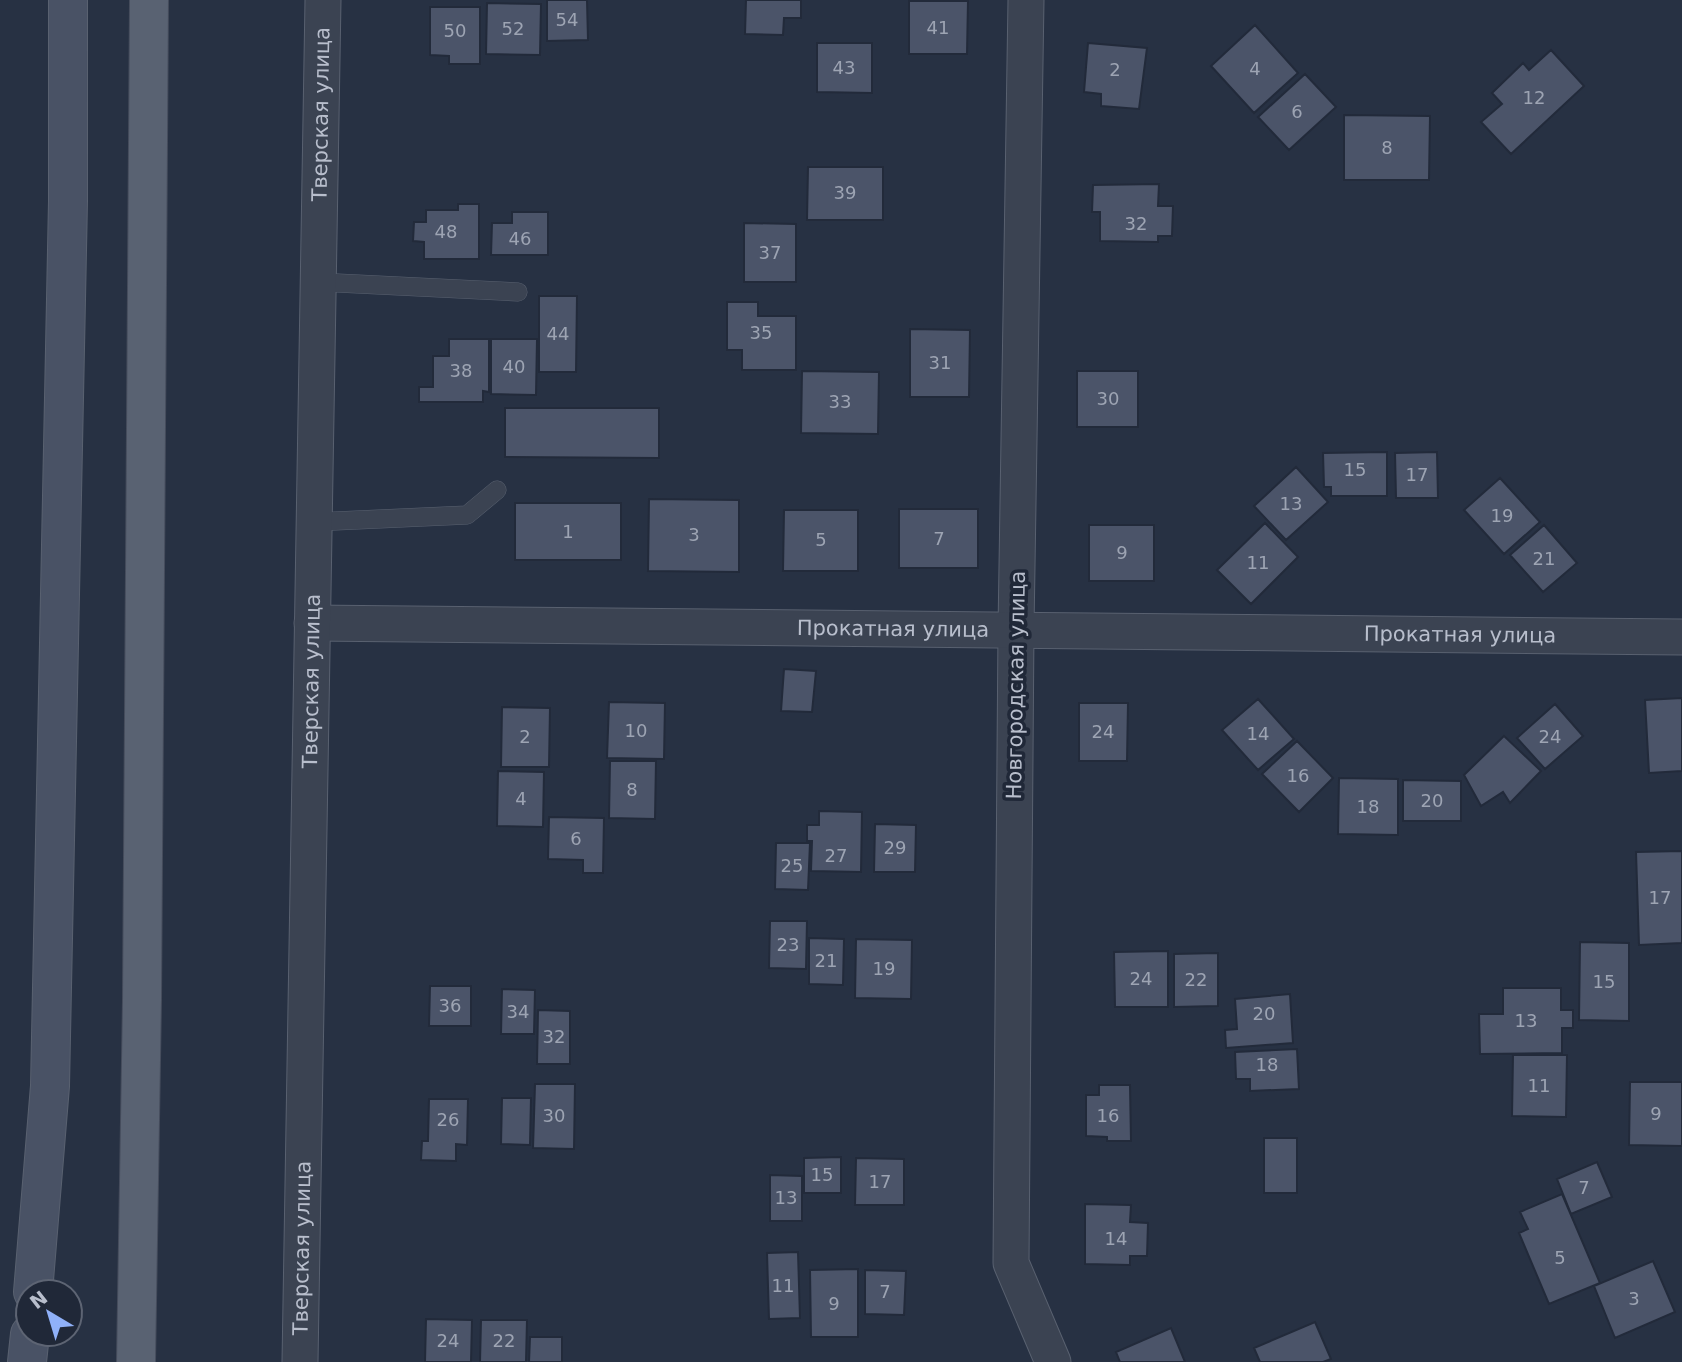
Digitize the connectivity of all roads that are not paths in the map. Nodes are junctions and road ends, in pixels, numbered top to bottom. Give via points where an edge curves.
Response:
1 (68, 0) edge
2 (149, 0) edge
3 (323, 0) edge
4 (1026, 0) edge
5 (317, 282) junction
6 (518, 292) dead end
7 (497, 490) dead end
8 (313, 522) junction
9 (312, 623) junction
10 (1016, 629) junction
11 (1682, 637) edge
12 (34, 1278) edge
13 (136, 1362) edge
14 (300, 1362) edge
15 (1053, 1362) edge

1 - 12 main road via 50,1086
2 - 13 main road
3 - 5 street, Тверская улица
4 - 10 street, Новгородская улица
5 - 6 lane
5 - 8 street, Тверская улица
7 - 8 lane via 467,516
8 - 9 street, Тверская улица
9 - 10 street, Прокатная улица
9 - 14 street, Тверская улица
10 - 11 street, Прокатная улица
10 - 15 street, Новгородская улица via 1011,1263

